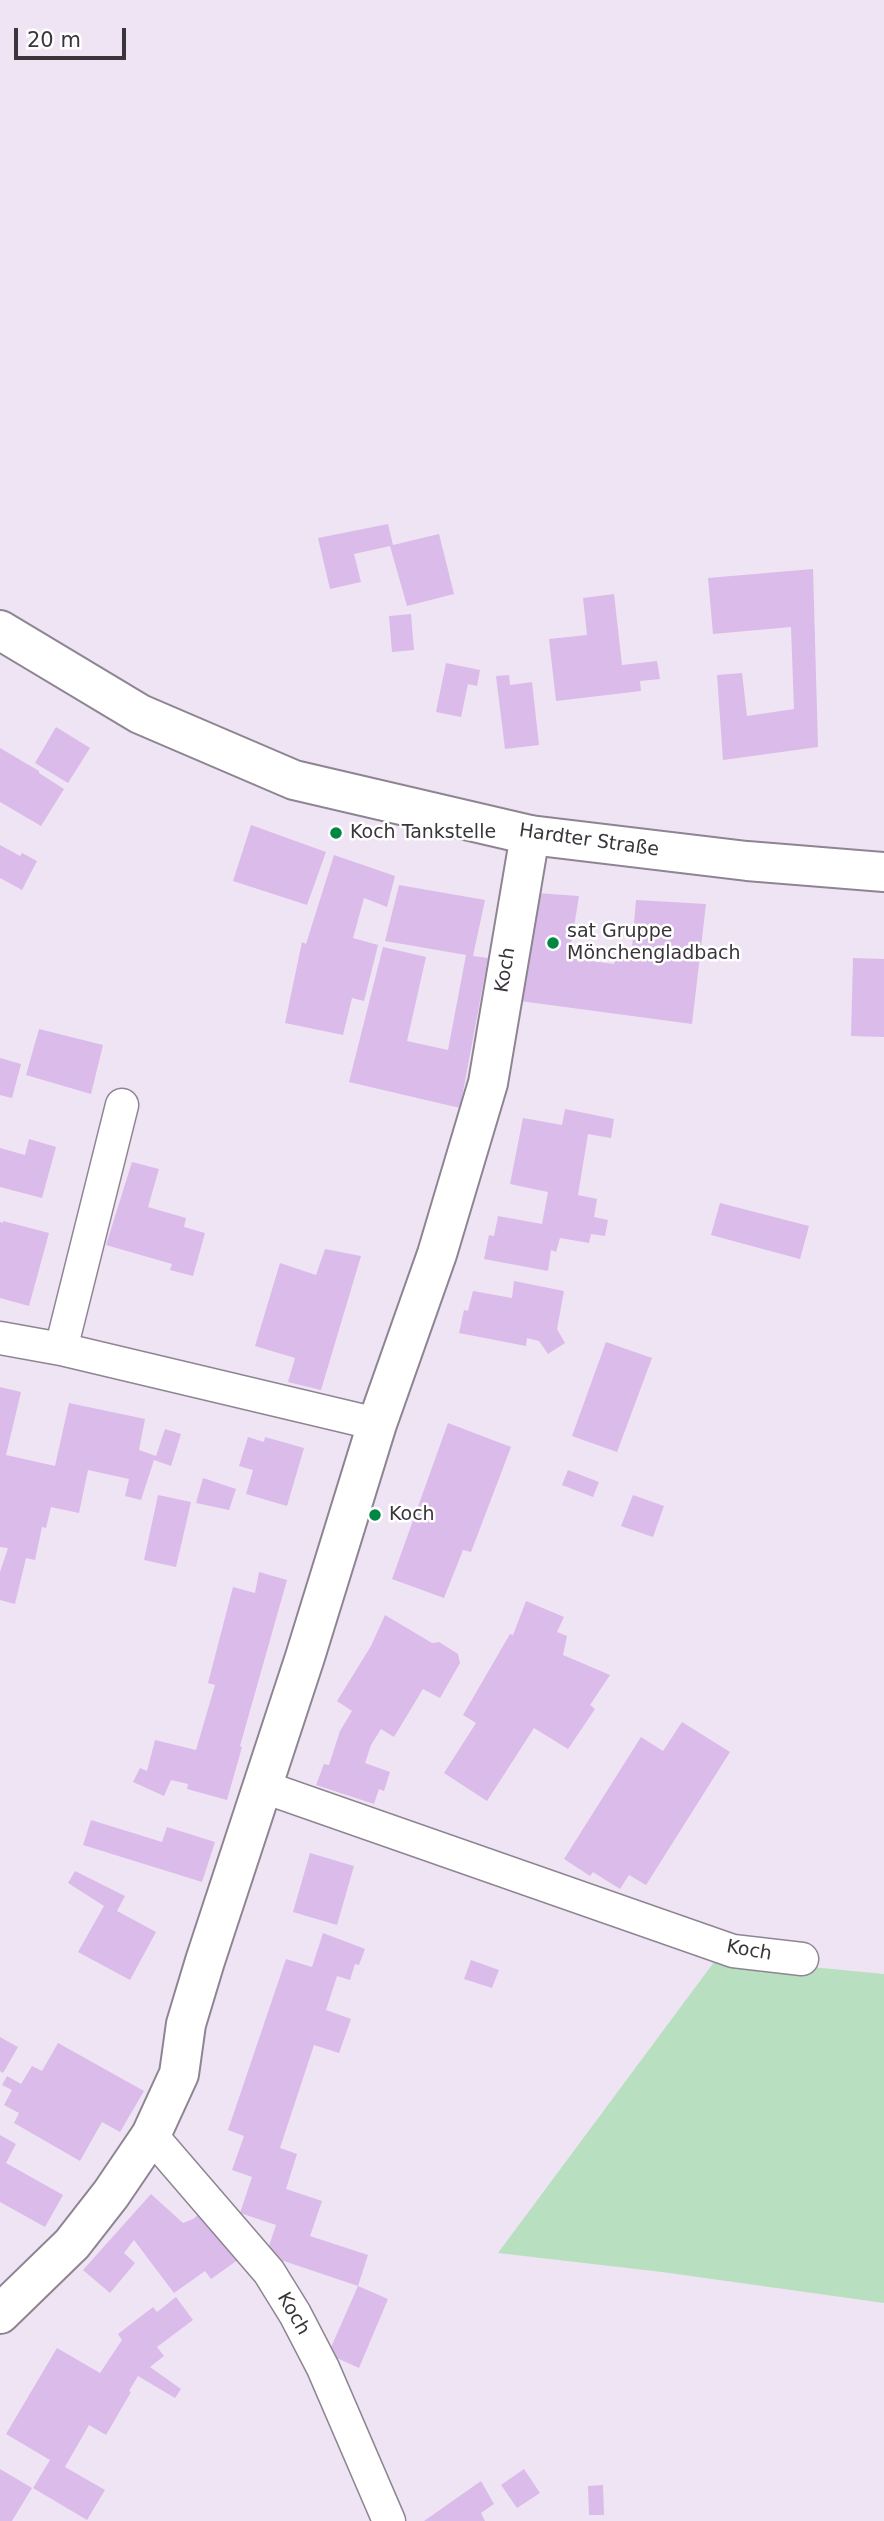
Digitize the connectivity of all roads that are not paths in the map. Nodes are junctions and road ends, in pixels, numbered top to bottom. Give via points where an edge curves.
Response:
1 (0, 630) edge
2 (530, 835) junction
3 (884, 872) edge
4 (122, 1105) dead end
5 (0, 1338) edge
6 (61, 1349) junction
7 (377, 1424) junction
8 (261, 1786) junction
9 (802, 1959) dead end
10 (151, 2135) junction
11 (0, 2314) edge
12 (389, 2521) edge

1 - 2 street, Hardter Straße via 141,714 294,780
2 - 3 street, Hardter Straße
2 - 7 street, Koch via 488,1083 437,1254
4 - 6 street
5 - 6 street
6 - 7 street
7 - 8 street, Koch
8 - 9 street, Koch via 733,1951
8 - 10 street, Koch via 186,2024 179,2074
10 - 11 street, Koch via 72,2244
10 - 12 street, Koch via 269,2272 323,2368

